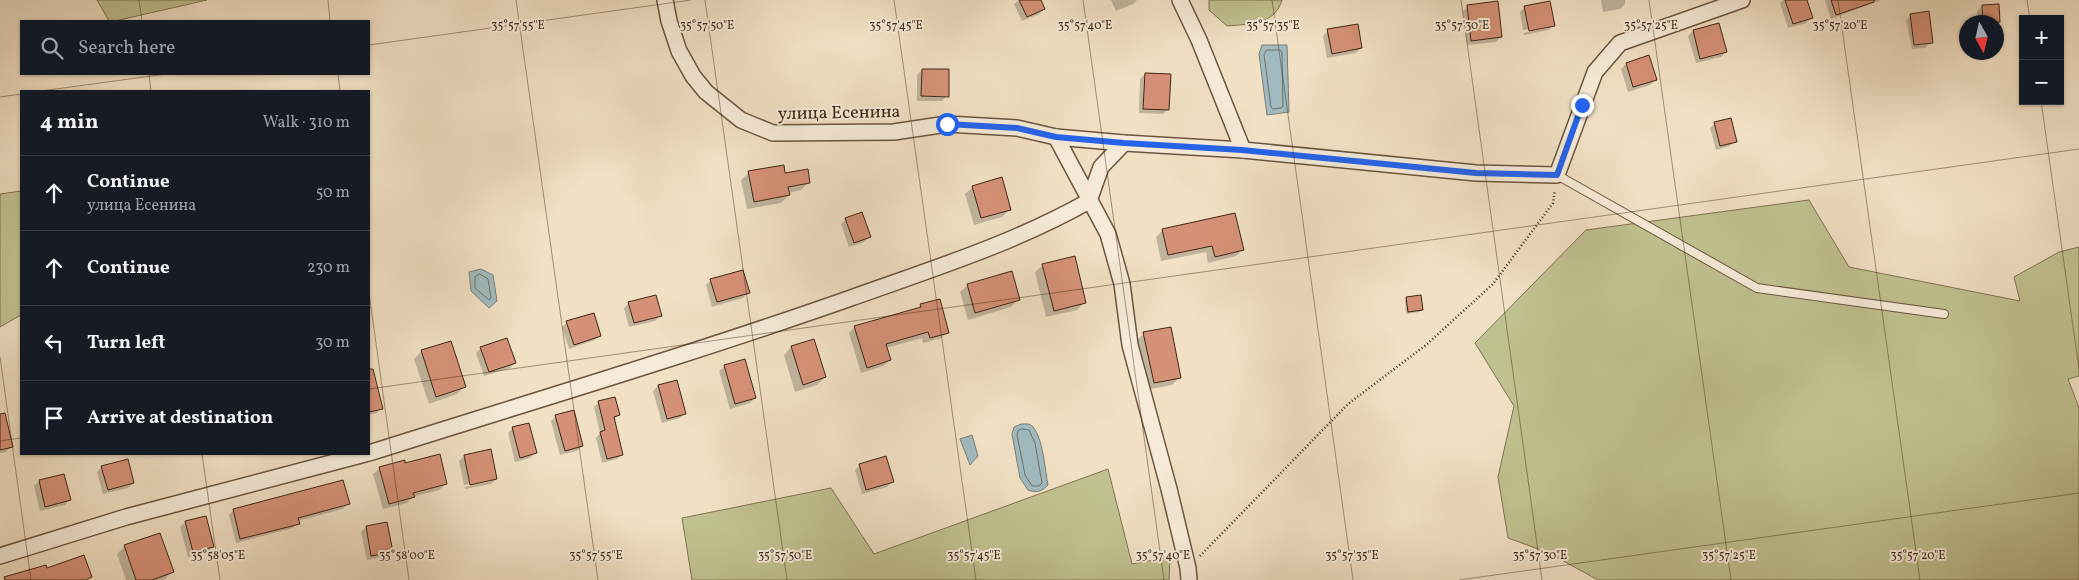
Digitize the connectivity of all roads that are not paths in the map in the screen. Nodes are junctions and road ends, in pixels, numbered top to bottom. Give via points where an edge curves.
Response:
1 (665, 0) edge
2 (1180, 0) edge
3 (1742, 0) edge
4 (1056, 137) junction
5 (1124, 143) junction
6 (1242, 150) junction
7 (1557, 175) junction
8 (1089, 201) junction
9 (1944, 314) dead end
10 (370, 452) edge
11 (361, 455) edge
12 (0, 556) edge
13 (1188, 574) edge

1 - 4 street, улица Есенина via 679,51 693,76 706,92 741,120 773,133 894,132 947,124 1017,128
2 - 6 street
3 - 7 street via 1620,43 1595,72
4 - 5 street, улица Есенина
4 - 8 street
5 - 6 street, улица Есенина
5 - 8 street via 1101,167
6 - 7 street, улица Есенина via 1476,173
7 - 9 lane via 1757,288
8 - 10 street via 1056,220 943,266 752,333
8 - 13 street via 1108,234 1122,284 1130,345
11 - 12 street via 126,517

